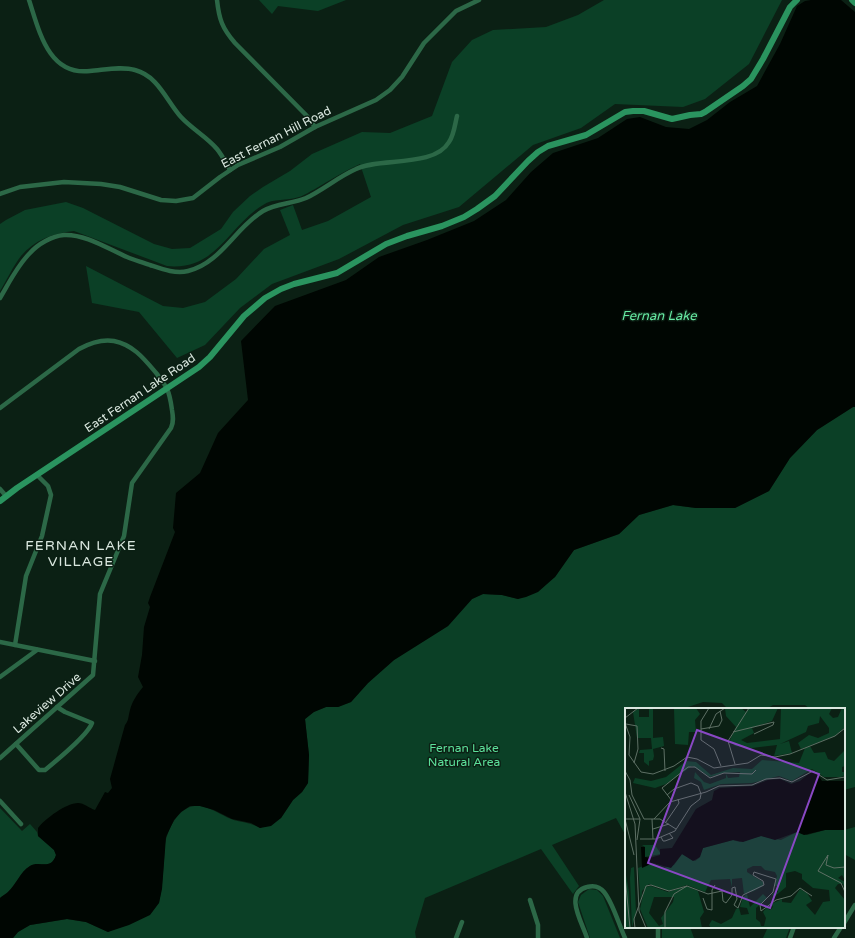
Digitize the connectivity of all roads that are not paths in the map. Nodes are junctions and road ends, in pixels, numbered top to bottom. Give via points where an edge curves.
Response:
1 (28, 0) edge
2 (217, 0) edge
3 (479, 0) edge
4 (797, 0) edge
5 (852, 0) edge
6 (855, 3) edge
7 (457, 116) dead end
8 (315, 127) junction
9 (230, 170) junction
10 (0, 194) edge
11 (0, 298) edge
12 (167, 389) junction
13 (0, 408) edge
14 (37, 474) junction
15 (0, 489) edge
16 (6, 496) junction
17 (0, 501) edge
18 (0, 642) edge
19 (15, 645) junction
20 (37, 650) junction
21 (95, 661) junction
22 (0, 678) edge
23 (58, 707) junction
24 (16, 744) junction
25 (0, 758) edge
26 (0, 801) edge
27 (21, 824) dead end
28 (530, 900) dead end
29 (855, 905) edge
30 (845, 921) edge
31 (462, 922) dead end
32 (794, 928) edge
33 (840, 928) edge
34 (456, 938) edge
35 (538, 938) edge
36 (587, 938) edge
37 (624, 938) edge
38 (790, 938) edge
39 (834, 938) edge

1 - 9 street via 49,53 64,67 82,72 118,68 135,70 150,77 181,116 218,150
2 - 8 street via 219,17 225,32
3 - 8 street, East Fernan Hill Road via 456,11 424,44 390,90 376,100
4 - 12 street, East Fernan Lake Road via 790,8 751,79 705,112 672,119 644,111 625,112 586,135 548,146 528,161 495,196 464,216 386,244 337,273 294,284 265,298 244,316 205,362
5 - 6 street
7 - 11 street via 449,144 442,150 408,161 363,166 307,198 269,208 242,228 212,258 196,268 182,272 165,270 82,238 58,236 31,251
8 - 9 street, East Fernan Hill Road via 280,148
9 - 10 street, East Fernan Hill Road via 192,198 176,202 108,185 64,182 20,187
12 - 13 street via 136,351 114,341 94,342 79,349
12 - 14 street, East Fernan Lake Road
12 - 21 street, Lakeview Drive via 173,424 132,483 124,536 100,594
14 - 16 street, East Fernan Lake Road
14 - 19 street via 48,486 51,495 42,536 26,576
15 - 16 street
16 - 17 street, East Fernan Lake Road
18 - 19 street
19 - 20 street
20 - 21 street
20 - 22 street
21 - 23 street, Lakeview Drive via 93,675
23 - 24 street, Lakeview Drive
23 - 24 street via 64,712 92,722 86,733 45,770 39,770
24 - 25 street, Lakeview Drive
26 - 27 street
28 - 35 street via 538,925
29 - 30 street
31 - 34 street
32 - 38 street
33 - 39 street
36 - 37 street via 574,903 579,892 592,886 605,893

